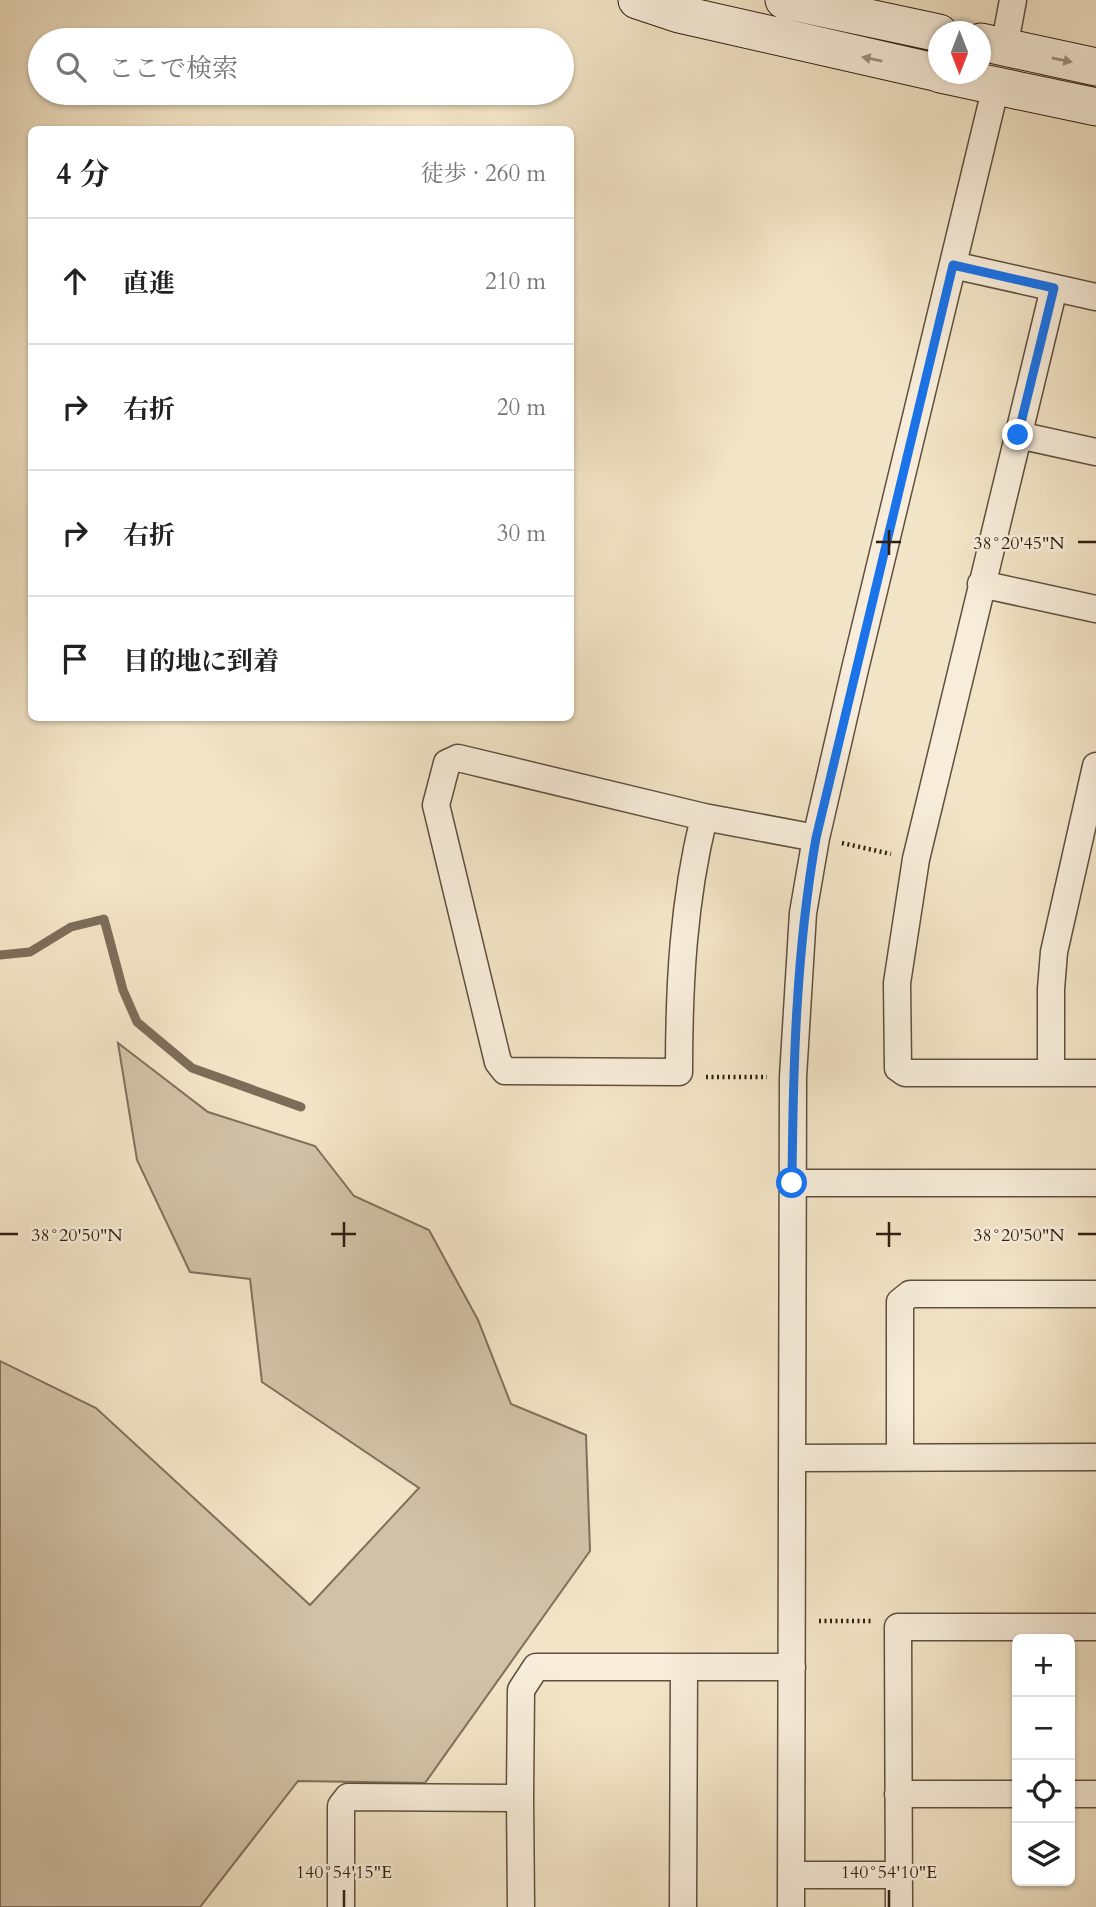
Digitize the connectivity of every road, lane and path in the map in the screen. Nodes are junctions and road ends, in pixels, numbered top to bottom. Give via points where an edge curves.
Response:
1 (637, 0) edge
2 (784, 0) edge
3 (1013, 0) edge
4 (928, 31) edge
5 (992, 45) edge
6 (1096, 67) edge
7 (928, 71) edge
8 (987, 84) edge
9 (996, 86) junction
10 (1096, 107) edge
11 (953, 265) junction
12 (1054, 288) junction
13 (1096, 297) edge
14 (1018, 435) junction
15 (1096, 452) edge
16 (981, 584) junction
17 (1096, 609) edge
18 (1096, 766) edge
19 (704, 817) junction
20 (816, 838) junction
21 (842, 843) dead end
22 (916, 859) junction
23 (679, 1072) junction
24 (1051, 1073) junction
25 (1096, 1073) edge
26 (793, 1077) junction
27 (792, 1183) junction
28 (1096, 1183) edge
29 (1096, 1294) edge
30 (900, 1457) junction
31 (1096, 1457) edge
32 (792, 1458) junction
33 (792, 1620) junction
34 (898, 1626) junction
35 (1096, 1626) edge
36 (684, 1667) junction
37 (792, 1667) junction
38 (898, 1794) junction
39 (1012, 1794) edge
40 (1075, 1794) edge
41 (1096, 1794) edge
42 (520, 1798) junction
43 (791, 1875) junction
44 (899, 1875) junction
45 (341, 1907) edge
46 (521, 1907) edge
47 (683, 1907) edge
48 (791, 1907) edge
49 (899, 1907) edge

7 -> 1 street via 679,14
2 - 4 street
3 - 5 street
5 -> 6 street
8 - 9 street
9 - 10 street
9 - 11 street
11 - 12 street
11 - 20 street
12 - 13 street
12 - 14 street
14 - 15 street
14 - 16 street
16 - 17 street
16 - 22 street
18 - 24 street via 1054,952
19 - 20 street
19 - 23 street via 682,937
19 - 23 street via 458,758 447,762 436,805 498,1062 506,1071
20 - 26 street via 803,912
21 - 22 path
22 - 24 street via 897,983 898,1068 905,1073
23 - 26 path via 697,1077
24 - 25 street
26 - 27 street
27 - 28 street
27 - 32 street
29 - 30 street via 911,1294 900,1302
30 - 31 street
30 - 32 street
32 - 33 street
33 - 34 path
33 - 37 street
34 - 35 street
34 - 38 street
36 - 37 street
36 - 42 street via 537,1667 521,1690
36 - 47 street
37 - 43 street
38 - 39 street
38 - 44 street
40 - 41 street
42 - 45 street via 348,1797 341,1806
42 - 46 street
43 - 44 street
43 - 48 street
44 - 49 street

